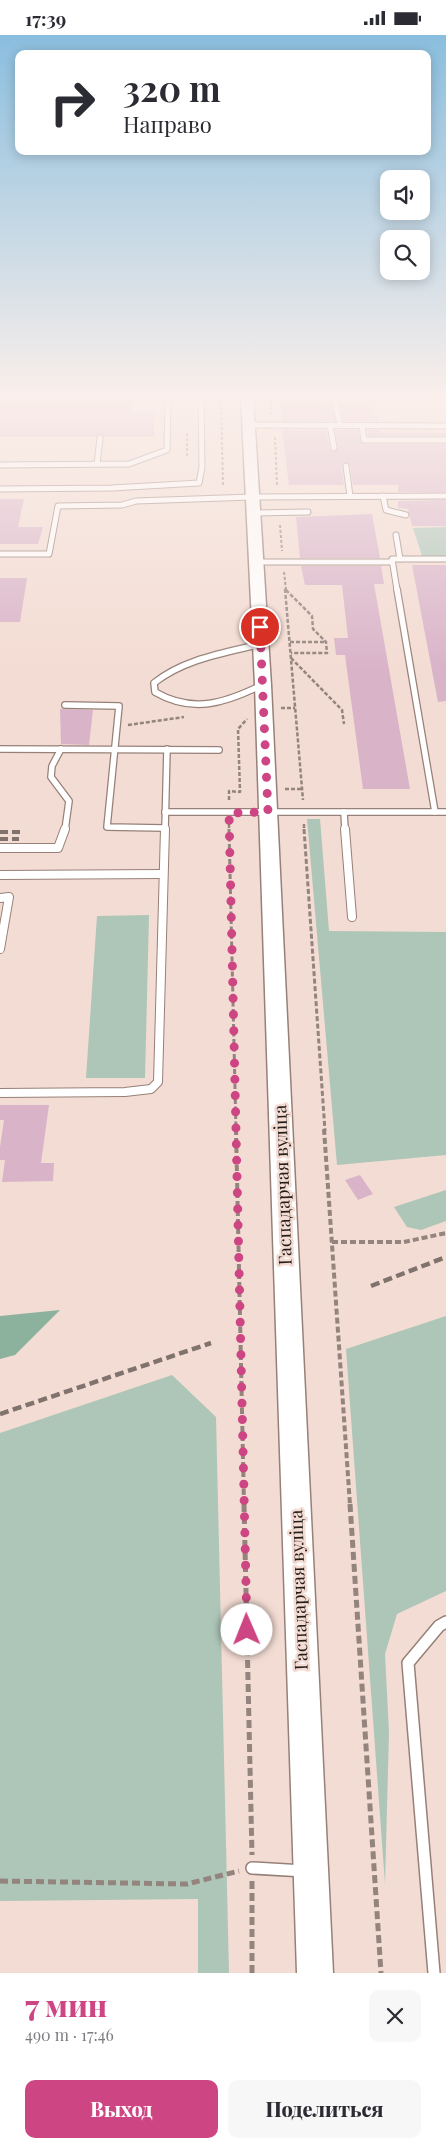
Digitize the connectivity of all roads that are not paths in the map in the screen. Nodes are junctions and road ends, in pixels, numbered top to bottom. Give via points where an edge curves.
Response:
1 (135, 487) edge
2 (251, 487) edge
3 (349, 487) edge
4 (127, 488) junction
5 (0, 489) edge
6 (446, 496) edge
7 (252, 497) junction
8 (350, 497) junction
9 (383, 497) junction
10 (136, 501) junction
11 (308, 512) dead end
12 (253, 513) junction
13 (406, 515) dead end
14 (396, 535) dead end
15 (0, 554) edge
16 (400, 559) junction
17 (446, 559) edge
18 (256, 562) junction
19 (392, 562) junction
20 (261, 644) junction
21 (263, 685) junction
22 (65, 705) dead end
23 (0, 749) edge
24 (60, 749) junction
25 (116, 749) junction
26 (167, 749) junction
27 (219, 750) dead end
28 (268, 812) junction
29 (435, 812) junction
30 (446, 812) edge
31 (165, 813) junction
32 (344, 813) junction
33 (164, 828) junction
34 (0, 848) edge
35 (162, 874) junction
36 (0, 875) edge
37 (0, 897) edge
38 (352, 917) dead end
39 (0, 949) edge
40 (0, 1093) edge
41 (446, 1623) edge
42 (252, 1869) road end
43 (310, 1871) junction
44 (315, 1973) edge
45 (434, 1973) edge

1 - 4 lane
2 - 7 street, Гаспадарчая вуліца
3 - 8 lane
4 - 5 lane
4 - 10 lane
6 - 9 lane
7 - 8 lane
7 - 10 lane
7 - 12 street, Гаспадарчая вуліца
8 - 9 lane
9 - 13 lane via 386,510
10 - 15 lane via 122,505 58,506 49,553
11 - 12 lane
12 - 18 street, Гаспадарчая вуліца
14 - 16 lane
16 - 17 lane
16 - 19 lane via 392,559
18 - 19 lane
18 - 20 street, Гаспадарчая вуліца
19 - 29 lane
20 - 21 street, Гаспадарчая вуліца
20 - 21 lane via 178,669 162,675 154,683 155,692 165,699 202,706
21 - 28 street, Гаспадарчая вуліца
22 - 25 lane via 119,706
23 - 24 lane
24 - 25 lane
24 - 34 lane via 49,769 50,781 69,801 65,832 58,848
25 - 26 lane
25 - 33 lane via 107,827
26 - 27 lane
26 - 31 lane
28 - 31 lane
28 - 32 lane
28 - 43 street, Гаспадарчая вуліца
29 - 30 lane
29 - 32 lane
31 - 33 lane
32 - 38 lane
33 - 35 lane
35 - 36 lane
35 - 40 lane via 158,1082 151,1089 125,1092
37 - 39 lane via 9,897
41 - 45 lane via 439,1626 408,1663
42 - 43 lane
43 - 44 street, Гаспадарчая вуліца

